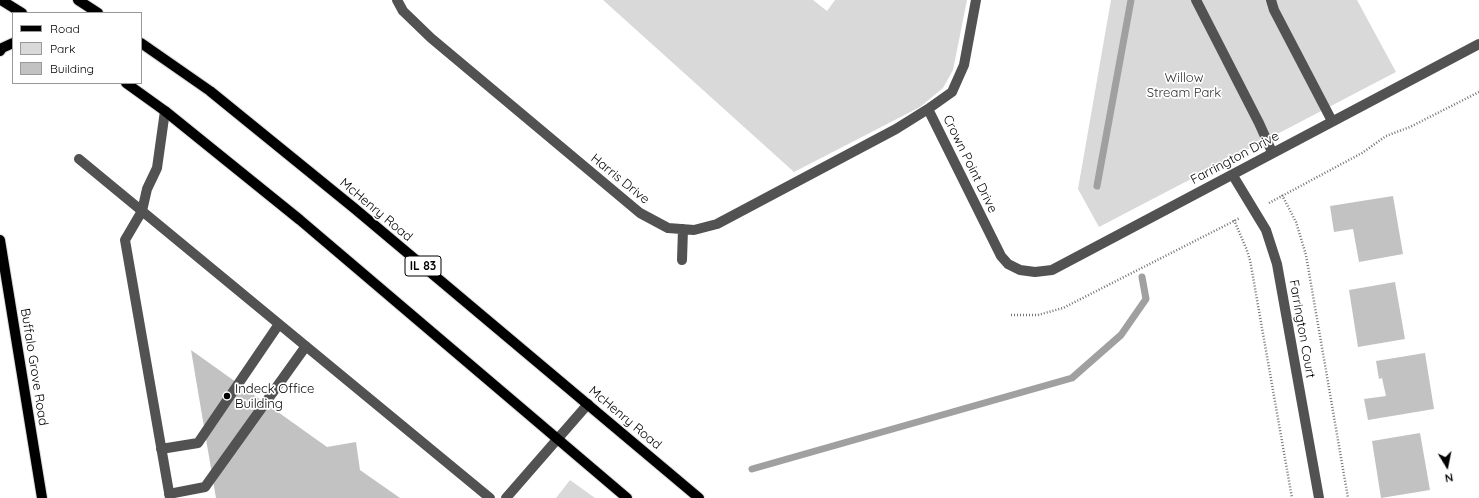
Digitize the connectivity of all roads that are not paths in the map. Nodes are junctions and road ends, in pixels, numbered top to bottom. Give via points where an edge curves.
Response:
1 (1, 0) edge
2 (78, 0) edge
3 (397, 0) edge
4 (976, 0) edge
5 (1196, 0) edge
6 (1272, 0) edge
7 (20, 12) edge
8 (96, 12) edge
9 (12, 43) edge
10 (142, 44) edge
11 (1479, 44) edge
12 (0, 51) edge
13 (127, 84) edge
14 (928, 110) junction
15 (165, 111) junction
16 (1332, 121) junction
17 (1272, 152) junction
18 (79, 159) dead end
19 (1232, 174) junction
20 (142, 211) junction
21 (683, 229) junction
22 (0, 240) edge
23 (1002, 256) joint
24 (682, 260) dead end
25 (278, 324) junction
26 (306, 346) junction
27 (588, 404) junction
28 (558, 439) junction
29 (161, 449) junction
30 (169, 496) edge
31 (42, 498) edge
32 (490, 498) edge
33 (506, 498) edge
34 (627, 498) edge
35 (699, 498) edge
36 (1319, 498) edge

1 - 7 main road
2 - 8 main road
3 - 21 street, Harris Drive via 403,11 431,38 640,213 668,228
4 - 14 street, Crown Point Drive via 964,65 952,92
5 - 17 street
6 - 16 street via 1274,10
9 - 12 main road
10 - 27 main road, McHenry Road / IL 83 via 222,100
11 - 16 street, Farrington Drive
13 - 15 main road
14 - 21 street, Harris Drive via 717,224 694,230
14 - 23 street, Crown Point Drive
15 - 20 street via 157,168 147,189
15 - 28 main road via 300,220
16 - 17 street, Farrington Drive
17 - 19 street, Farrington Drive
18 - 20 street
19 - 23 street, Farrington Drive via 1052,270 1020,270 1008,264
19 - 36 street, Farrington Court via 1266,230 1278,264
20 - 25 street
20 - 29 street via 125,240
21 - 24 street
22 - 31 main road, Buffalo Grove Road
25 - 26 street
25 - 29 street via 198,443
26 - 30 street via 205,487
26 - 32 street
27 - 28 street
27 - 35 main road, McHenry Road / IL 83
28 - 33 street
28 - 34 main road
29 - 30 street

